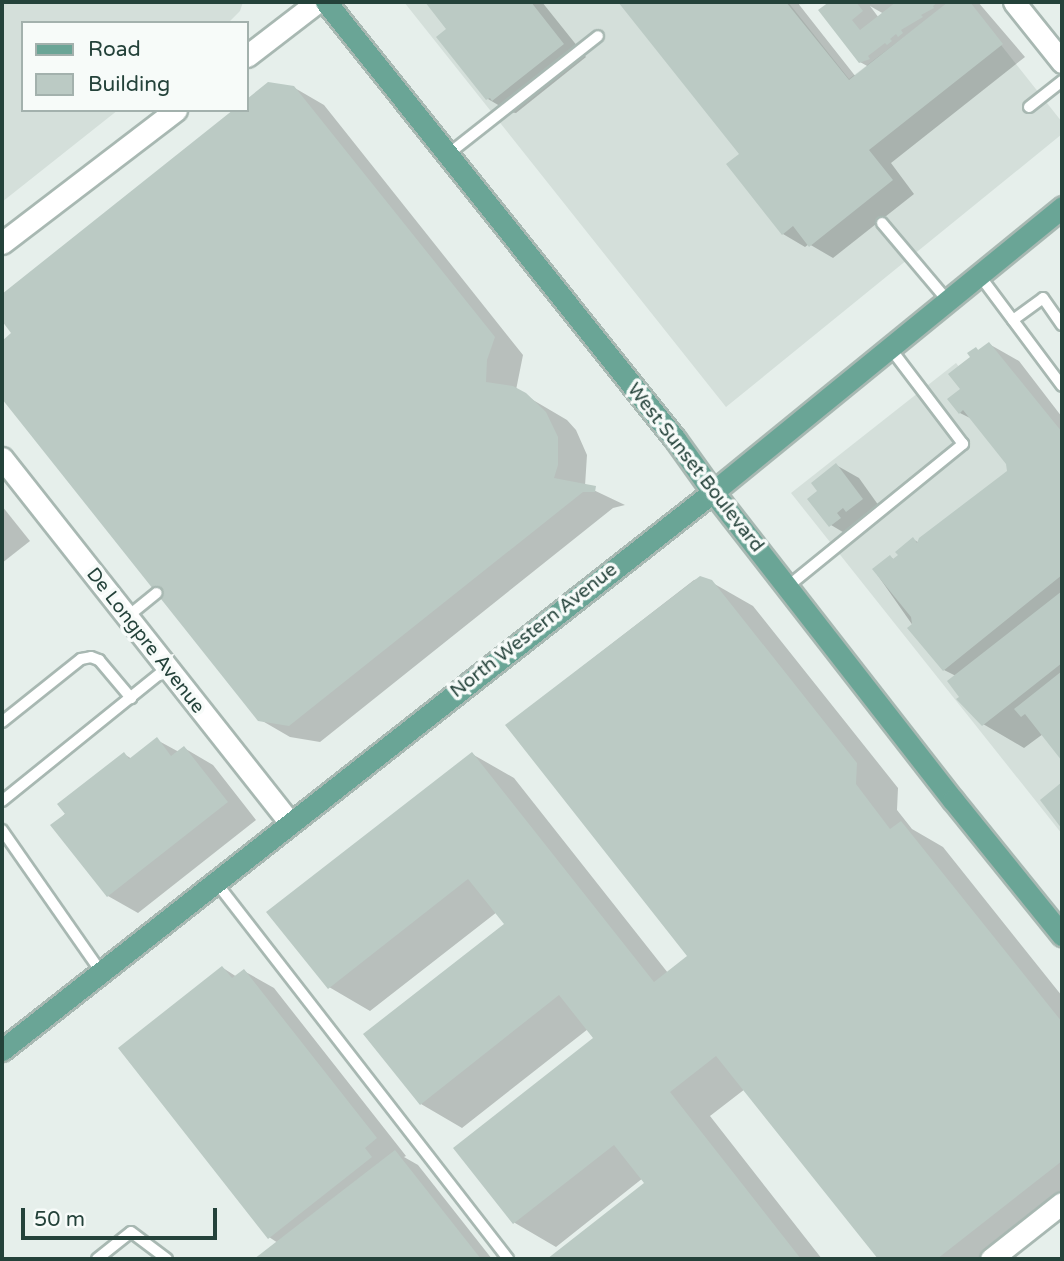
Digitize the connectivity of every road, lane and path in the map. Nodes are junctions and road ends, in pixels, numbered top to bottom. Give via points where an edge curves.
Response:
1 (317, 2) edge
2 (326, 2) edge
3 (1014, 2) edge
4 (598, 36) dead end
5 (248, 55) edge
6 (1062, 62) edge
7 (1062, 81) edge
8 (1029, 107) dead end
9 (173, 112) edge
10 (447, 155) junction
11 (1062, 207) edge
12 (882, 223) dead end
13 (2, 243) edge
14 (980, 276) junction
15 (948, 302) junction
16 (1013, 320) junction
17 (1062, 325) edge
18 (890, 348) junction
19 (1062, 386) edge
20 (2, 458) edge
21 (713, 492) junction
22 (787, 587) junction
23 (156, 593) dead end
24 (127, 617) junction
25 (167, 668) junction
26 (131, 698) junction
27 (2, 722) edge
28 (2, 801) edge
29 (290, 823) junction
30 (2, 830) edge
31 (215, 881) junction
32 (1062, 934) edge
33 (100, 972) junction
34 (2, 1050) edge
35 (1062, 1203) edge
36 (97, 1259) edge
37 (167, 1259) edge
38 (508, 1259) edge
39 (991, 1259) edge

1 - 5 street
2 - 10 main road, West Sunset Boulevard
3 - 6 street
4 - 10 lane
7 - 8 lane
9 - 13 street
10 - 21 main road, West Sunset Boulevard
11 - 14 main road, North Western Avenue
12 - 15 lane
14 - 15 main road, North Western Avenue
14 - 16 lane
15 - 18 main road, North Western Avenue
16 - 17 lane via 1043,298
16 - 19 lane
18 - 21 main road, North Western Avenue
18 - 22 lane via 963,444
20 - 24 street, De Longpre Avenue
21 - 22 main road, West Sunset Boulevard
21 - 29 main road, North Western Avenue
22 - 32 main road, West Sunset Boulevard
23 - 24 lane
24 - 25 street, De Longpre Avenue
25 - 26 lane
25 - 29 street, De Longpre Avenue
26 - 27 lane via 99,660 91,657 81,659
26 - 28 lane
29 - 31 main road, North Western Avenue
30 - 33 lane
31 - 33 main road, North Western Avenue
31 - 38 lane
33 - 34 main road, North Western Avenue
35 - 39 street
36 - 37 lane via 131,1232

